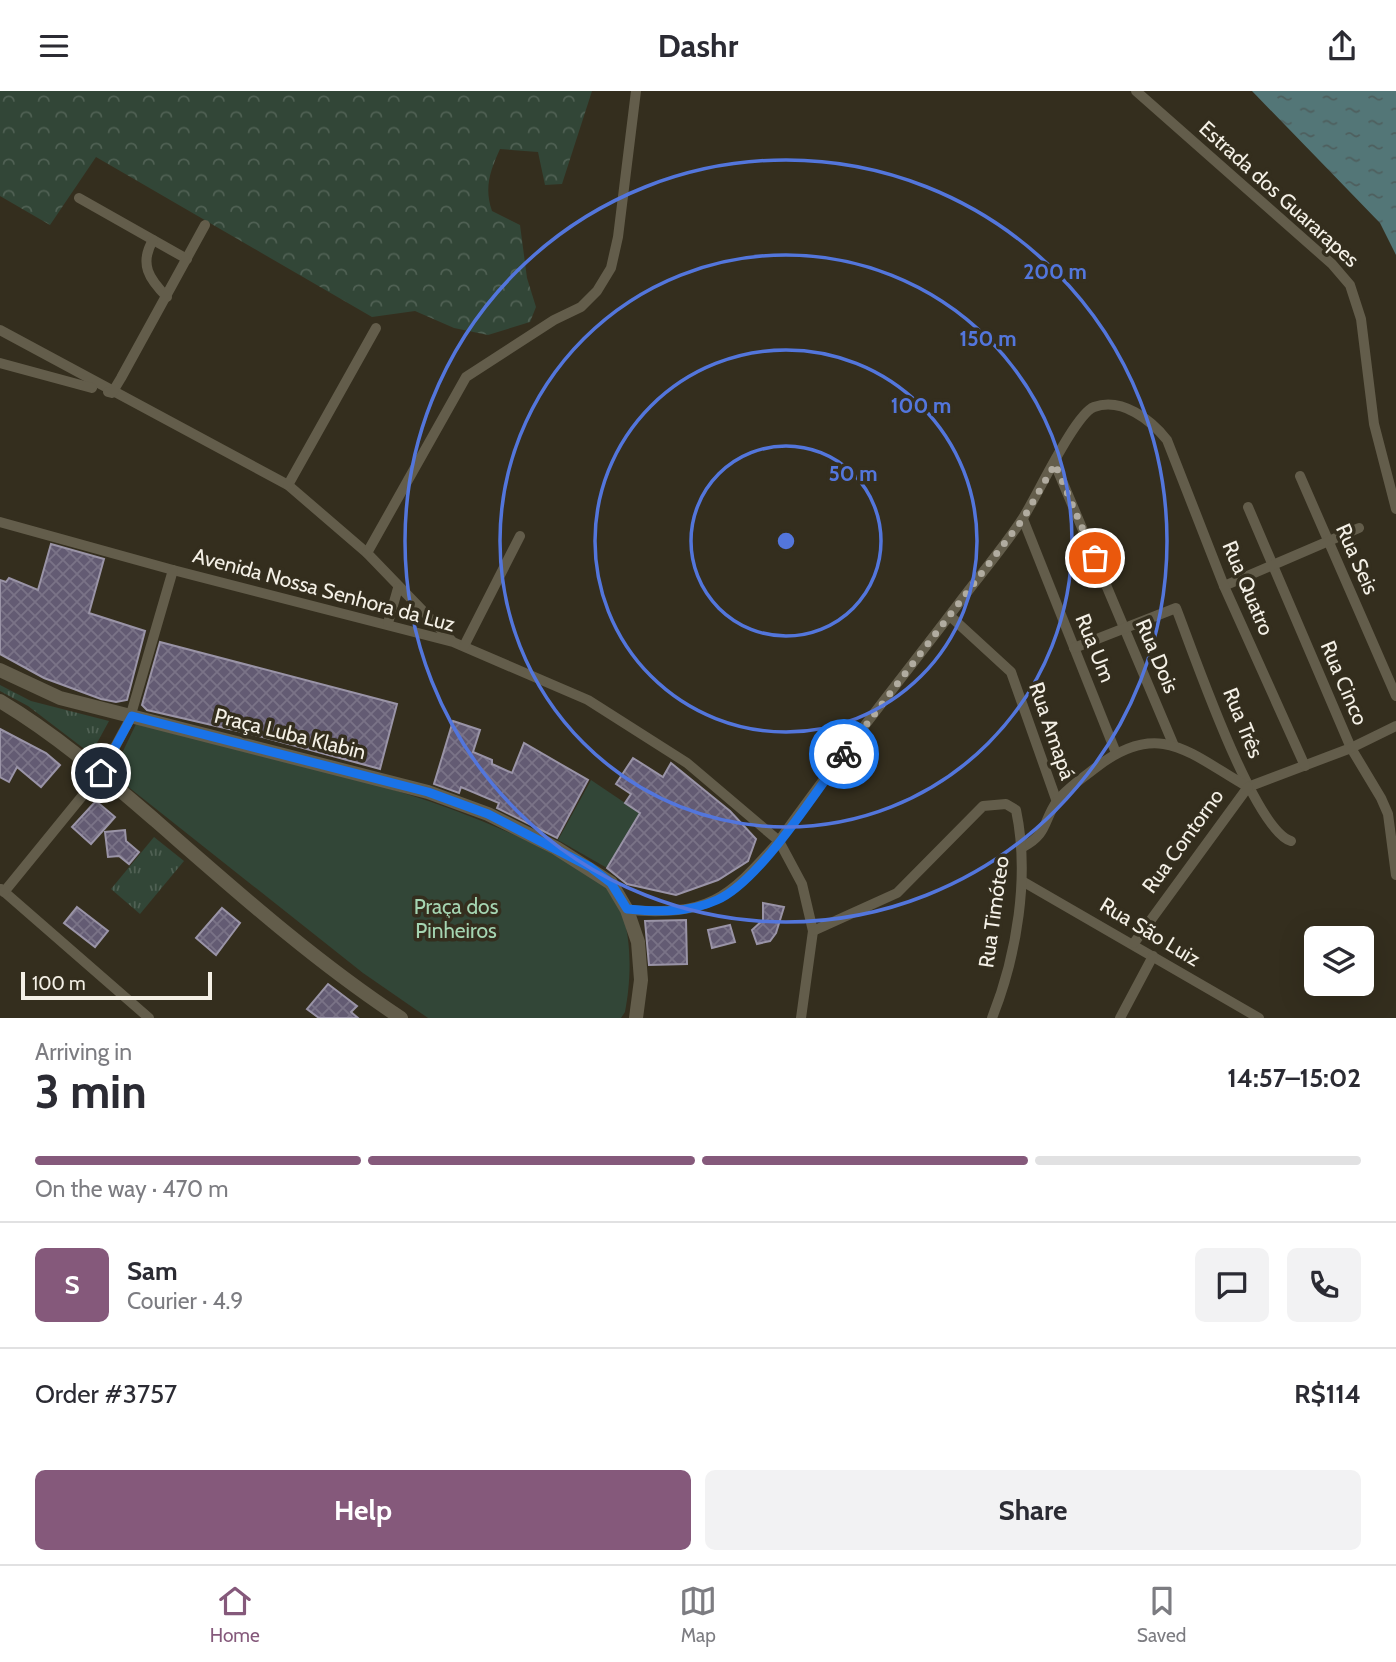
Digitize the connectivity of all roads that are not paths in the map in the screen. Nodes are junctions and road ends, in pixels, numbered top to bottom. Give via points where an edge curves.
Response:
1 (636, 91) edge
2 (1136, 91) edge
3 (79, 198) dead end
4 (205, 225) dead end
5 (153, 240) junction
6 (187, 259) junction
7 (167, 297) junction
8 (376, 328) dead end
9 (0, 330) edge
10 (0, 363) edge
11 (112, 393) junction
12 (1055, 464) junction
13 (1300, 476) dead end
14 (288, 485) junction
15 (1248, 507) dead end
16 (1396, 509) edge
17 (1023, 519) junction
18 (0, 522) edge
19 (1359, 528) dead end
20 (520, 536) dead end
21 (1328, 540) junction
22 (368, 553) junction
23 (1273, 565) junction
24 (173, 570) junction
25 (1224, 586) junction
26 (398, 588) junction
27 (950, 615) junction
28 (388, 623) junction
29 (1125, 629) junction
30 (458, 644) junction
31 (1074, 649) junction
32 (0, 670) edge
33 (1396, 696) edge
34 (0, 701) edge
35 (132, 716) junction
36 (1396, 726) edge
37 (1174, 745) junction
38 (1351, 748) junction
39 (1116, 753) junction
40 (1305, 767) junction
41 (101, 773) junction
42 (1248, 787) junction
43 (1057, 802) junction
44 (779, 841) junction
45 (1291, 841) dead end
46 (1023, 847) junction
47 (1396, 875) edge
48 (1022, 881) junction
49 (1, 892) edge
50 (627, 909) junction
51 (813, 931) junction
52 (1134, 943) junction
53 (1153, 956) junction
54 (1253, 1017) edge
55 (149, 1018) edge
56 (401, 1018) edge
57 (636, 1018) edge
58 (801, 1018) edge
59 (992, 1018) edge
60 (1120, 1018) edge

1 - 22 street via 611,268 581,307 466,377
2 - 16 street, Estrada dos Guararapes via 1350,285 1361,320 1374,423
3 - 5 street
4 - 6 street
5 - 6 street
5 - 7 street via 145,253 145,265 152,282
6 - 7 street
7 - 11 street
8 - 14 street
9 - 11 street
10 - 11 street
11 - 14 street
12 - 17 street
12 - 25 street, Rua Quatro via 1083,413 1095,406 1115,404 1155,426 1167,440
12 - 29 street, Rua Dois
13 - 21 street, Rua Seis
14 - 22 street
15 - 23 street, Rua Cinco
17 - 27 street
17 - 31 street, Rua Um
18 - 24 street, Avenida Nossa Senhora da Luz
19 - 21 street
20 - 30 street
21 - 23 street
21 - 33 street, Rua Seis
22 - 26 street
23 - 25 street
23 - 38 street, Rua Cinco
24 - 28 street, Avenida Nossa Senhora da Luz
24 - 35 street
25 - 40 street, Rua Quatro
26 - 28 street
26 - 30 street
27 - 43 street, Rua Amapá via 1011,672
27 - 44 street
28 - 30 street, Avenida Nossa Senhora da Luz
29 - 31 street
29 - 37 street, Rua Dois
29 - 42 street, Rua Três via 1176,608
30 - 44 street, Avenida Nossa Senhora da Luz via 589,700 687,763
31 - 39 street, Rua Um
32 - 35 main road, Praça Luba Klabin via 42,692
34 - 41 main road via 29,717
35 - 41 street
35 - 50 main road, Praça Luba Klabin via 428,792 488,814 590,867 611,883
36 - 38 street
37 - 39 street, Rua Contorno via 1145,741
37 - 42 street, Rua Contorno
38 - 40 street
38 - 47 street, Rua Cinco via 1388,814
39 - 43 street, Rua Contorno
40 - 42 street
41 - 49 street
41 - 56 main road via 269,918
42 - 45 street, Rua Três via 1275,830
42 - 52 street, Rua Contorno
43 - 46 street, Rua Contorno via 1038,839
44 - 50 street via 740,885 720,899 675,911
44 - 51 street, Avenida Nossa Senhora da Luz via 802,884
46 - 48 street, Rua Timóteo
46 - 51 street, Rua Timóteo via 1016,810 1006,804 983,806 897,893
48 - 52 street, Rua São Luiz
48 - 59 street, Rua Timóteo via 1014,937
49 - 55 street
50 - 57 main road, Praça Luba Klabin via 638,942 641,980
51 - 58 street, Avenida Nossa Senhora da Luz
52 - 53 street, Rua São Luiz
53 - 54 street, Rua São Luiz
53 - 60 street

